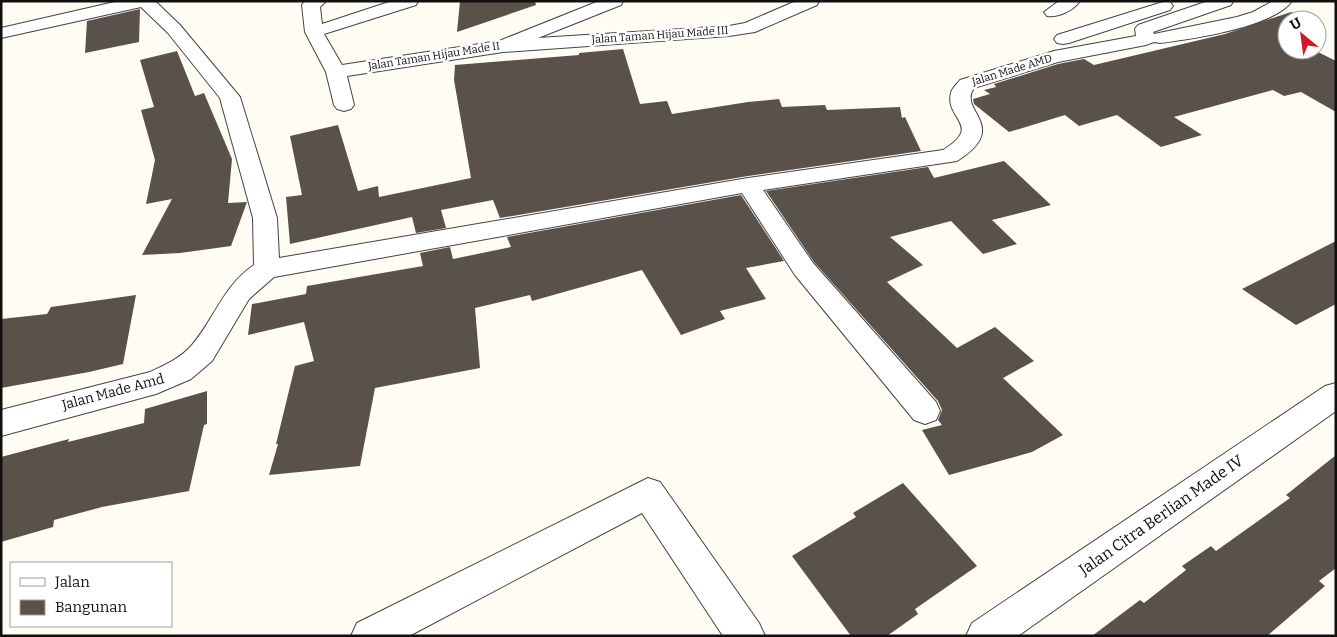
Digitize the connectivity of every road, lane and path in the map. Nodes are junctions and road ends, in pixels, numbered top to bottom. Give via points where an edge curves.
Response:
1 (144, 1) edge
2 (410, 1) edge
3 (811, 1) edge
4 (1072, 1) edge
5 (1177, 1) edge
6 (1225, 1) edge
7 (1284, 1) edge
8 (332, 8) edge
9 (1053, 12) dead end
10 (616, 17) edge
11 (314, 32) junction
12 (1, 33) edge
13 (1063, 39) dead end
14 (1146, 40) junction
15 (503, 46) junction
16 (336, 72) junction
17 (344, 105) dead end
18 (748, 185) junction
19 (267, 269) junction
20 (1336, 395) edge
21 (925, 411) dead end
22 (1, 422) edge
23 (370, 636) edge
24 (746, 636) edge
25 (985, 636) edge

1 - 12 street
1 - 19 street via 174,29 230,97 266,218
2 - 8 street
3 - 10 street, Jalan Taman Hijau Made III via 749,28 730,31
4 - 9 street
5 - 13 street
6 - 14 street via 1144,29
7 - 14 street, Jalan Made AMD via 1277,8 1234,23
8 - 11 street
8 - 11 street via 311,4
10 - 15 street, Jalan Taman Hijau Made II
10 - 15 street, Jalan Taman Hijau Made III
11 - 16 street
14 - 18 street, Jalan Made AMD via 1086,50 967,84 961,88 960,95 973,134 961,151 949,156
15 - 16 street, Jalan Taman Hijau Made II
16 - 17 street
18 - 19 street
18 - 21 street via 804,269
19 - 22 street, Jalan Made Amd via 240,292 202,352 182,371 156,382
20 - 25 street, Jalan Citra Berlian Made IV
23 - 24 street via 648,493

